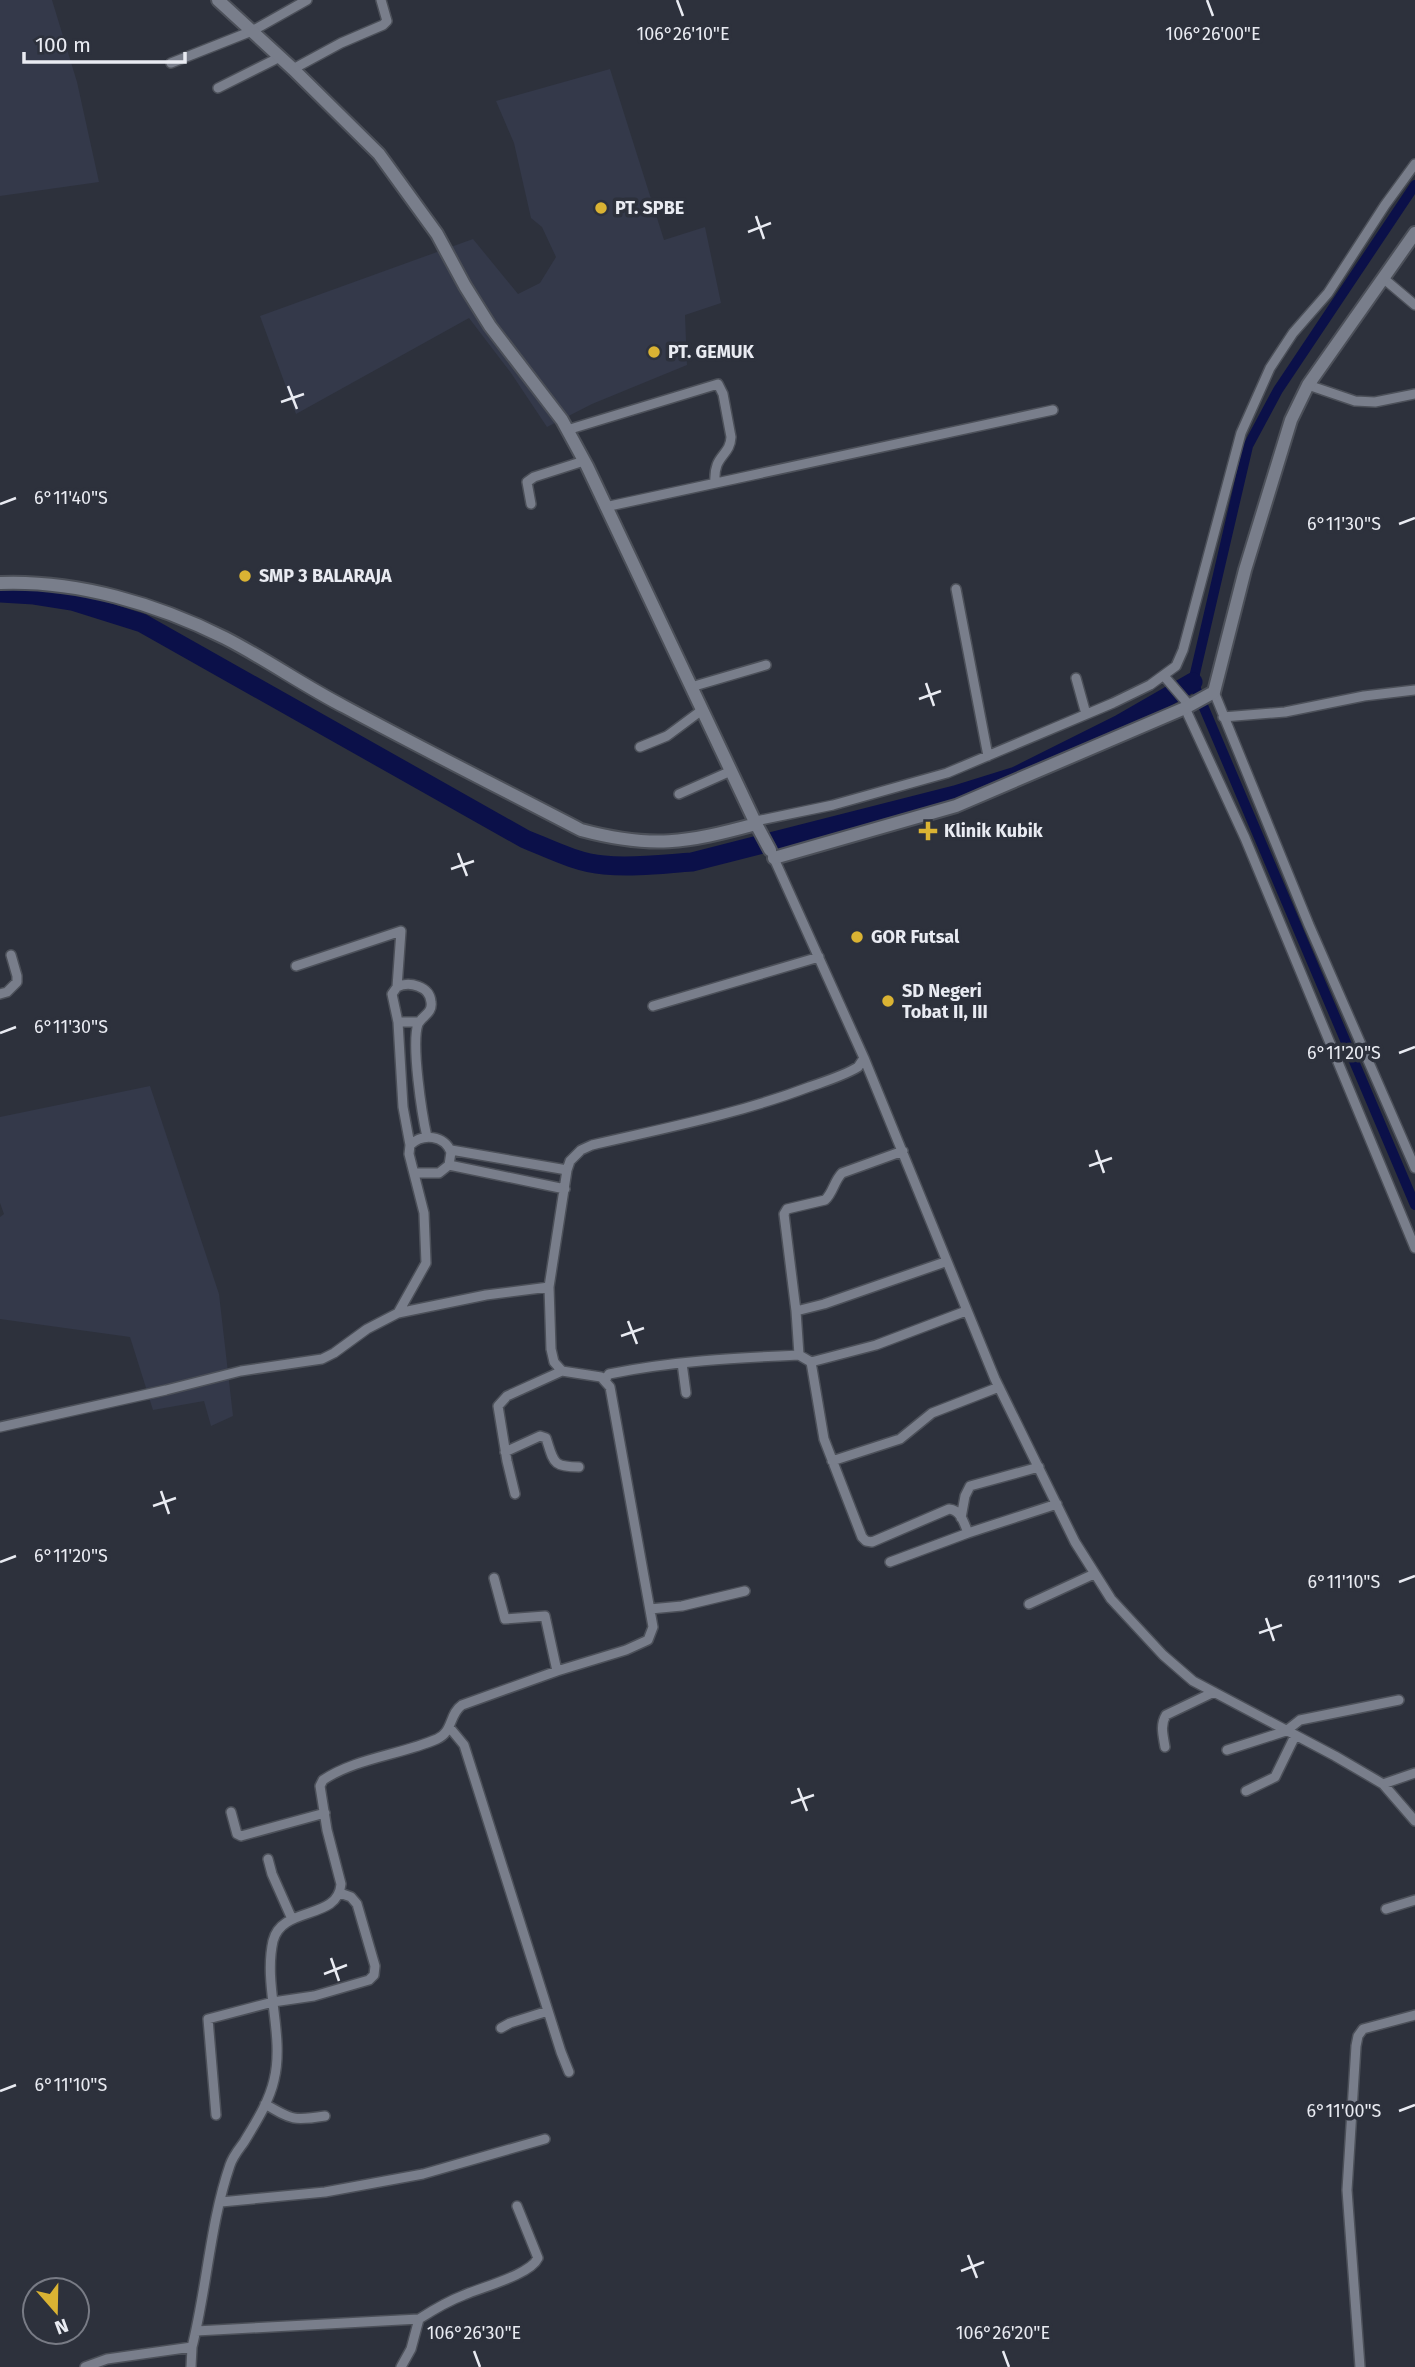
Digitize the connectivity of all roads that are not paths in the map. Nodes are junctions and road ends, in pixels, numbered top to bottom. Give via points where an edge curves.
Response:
1 (218, 0) edge
2 (307, 0) edge
3 (381, 0) edge
4 (252, 31) junction
5 (281, 57) junction
6 (171, 63) dead end
7 (293, 69) junction
8 (218, 88) dead end
9 (1415, 164) edge
10 (1415, 233) edge
11 (1383, 278) junction
12 (1415, 305) edge
13 (1308, 385) junction
14 (1415, 394) edge
15 (1054, 410) dead end
16 (567, 430) junction
17 (584, 461) junction
18 (715, 483) junction
19 (531, 504) dead end
20 (605, 507) junction
21 (0, 583) edge
22 (956, 589) dead end
23 (766, 664) dead end
24 (1076, 678) dead end
25 (1167, 679) junction
26 (691, 687) junction
27 (1415, 690) edge
28 (1211, 694) junction
29 (1188, 704) junction
30 (702, 710) junction
31 (1086, 715) junction
32 (1223, 717) junction
33 (640, 747) dead end
34 (988, 756) junction
35 (731, 771) junction
36 (679, 794) dead end
37 (757, 825) junction
38 (772, 854) junction
39 (11, 955) dead end
40 (819, 957) junction
41 (296, 966) dead end
42 (397, 987) junction
43 (0, 994) edge
44 (653, 1006) dead end
45 (398, 1022) junction
46 (419, 1022) junction
47 (864, 1058) junction
48 (427, 1137) junction
49 (410, 1145) junction
50 (451, 1150) junction
51 (903, 1151) junction
52 (449, 1165) junction
53 (1415, 1168) edge
54 (567, 1170) junction
55 (415, 1173) junction
56 (565, 1189) junction
57 (1415, 1248) edge
58 (946, 1262) junction
59 (549, 1287) junction
60 (796, 1311) junction
61 (966, 1311) junction
62 (398, 1313) junction
63 (799, 1355) junction
64 (811, 1362) junction
65 (682, 1363) junction
66 (562, 1371) junction
67 (605, 1380) junction
68 (999, 1387) junction
69 (686, 1392) dead end
70 (0, 1427) edge
71 (505, 1451) junction
72 (832, 1461) junction
73 (579, 1467) dead end
74 (1039, 1467) junction
75 (514, 1494) dead end
76 (1057, 1504) junction
77 (961, 1518) junction
78 (968, 1533) junction
79 (890, 1562) dead end
80 (1094, 1574) junction
81 (494, 1578) dead end
82 (745, 1591) dead end
83 (1029, 1604) dead end
84 (650, 1609) junction
85 (557, 1671) junction
86 (1214, 1692) junction
87 (1399, 1700) dead end
88 (450, 1728) junction
89 (1291, 1734) junction
90 (1166, 1747) dead end
91 (1227, 1750) dead end
92 (1415, 1773) edge
93 (1383, 1784) junction
94 (1247, 1791) dead end
95 (231, 1812) dead end
96 (325, 1813) junction
97 (1415, 1821) edge
98 (268, 1859) dead end
99 (340, 1893) junction
100 (1415, 1900) edge
101 (1386, 1909) dead end
102 (292, 1919) junction
103 (273, 2002) junction
104 (548, 2011) junction
105 (1415, 2015) edge
106 (501, 2028) dead end
107 (569, 2072) dead end
108 (265, 2104) junction
109 (216, 2115) dead end
110 (325, 2116) dead end
111 (545, 2139) dead end
112 (221, 2202) junction
113 (517, 2206) dead end
114 (419, 2319) junction
115 (196, 2331) junction
116 (192, 2347) junction
117 (85, 2367) edge
118 (191, 2367) edge
119 (401, 2367) edge
120 (1360, 2367) edge

1 - 4 main road
2 - 4 street
3 - 7 street via 387,20 383,25
4 - 5 main road
4 - 6 street
5 - 7 main road
5 - 8 street
7 - 16 main road via 379,154 437,234 490,326
9 - 25 street via 1328,293 1270,368 1241,433 1183,650
10 - 11 main road
11 - 12 street
11 - 13 main road
13 - 14 street via 1355,401
13 - 28 main road via 1291,420
15 - 18 street
16 - 17 main road
16 - 18 street via 718,384 731,444 714,469
17 - 19 street via 527,482
17 - 20 main road
18 - 20 street
20 - 26 main road
21 - 37 main road via 61,585 108,595 225,638 343,706 581,830 618,840 670,843
22 - 34 street
23 - 26 street
24 - 31 street
25 - 29 street
25 - 31 street
26 - 30 main road
27 - 32 street via 1285,712
28 - 29 main road
28 - 32 street
29 - 38 main road via 956,806
29 - 57 street
30 - 33 street via 667,736
30 - 35 main road
31 - 34 street
32 - 53 street
34 - 37 street via 947,773
35 - 36 street
35 - 37 main road
37 - 38 main road
38 - 40 street
39 - 43 street via 18,979
40 - 44 street
40 - 47 street
41 - 42 street via 401,931
42 - 45 street via 391,994
42 - 46 street via 414,985 429,995 430,1010
45 - 46 street
45 - 49 street via 402,1107
46 - 48 street via 416,1059
47 - 51 street
47 - 54 street via 849,1072 784,1097 581,1150
48 - 49 street
48 - 50 street via 444,1141
49 - 55 street
50 - 52 street
50 - 54 street
51 - 58 street
51 - 60 street via 842,1173 825,1200 784,1213
52 - 55 street via 439,1173
52 - 56 street
54 - 56 street
55 - 62 street via 424,1213 426,1263
56 - 59 street
58 - 60 street
58 - 61 street
59 - 62 street
59 - 66 street via 551,1349
60 - 63 street
61 - 64 street via 876,1345
61 - 68 street
62 - 70 street via 323,1359 241,1371
63 - 64 street
63 - 65 street
64 - 72 street
65 - 67 street via 609,1374
65 - 69 street
66 - 67 street
66 - 71 street via 501,1401
67 - 84 street via 612,1394
68 - 72 street via 932,1413 900,1439
68 - 74 street
71 - 73 street via 540,1436 546,1438 554,1462 561,1467
71 - 75 street
72 - 77 street via 866,1541 949,1509
74 - 76 street
74 - 77 street via 971,1486
76 - 78 street
76 - 80 street
77 - 78 street
78 - 79 street
80 - 83 street
80 - 86 street via 1163,1655
81 - 85 street via 505,1619 545,1616
82 - 84 street
84 - 85 street via 653,1627 648,1640
85 - 88 street via 462,1705 455,1710
86 - 89 street
86 - 90 street via 1166,1715 1162,1732
87 - 89 street via 1300,1720
88 - 96 street via 439,1738 323,1780
88 - 104 street via 464,1745
89 - 91 street
89 - 93 street
89 - 94 street via 1275,1777
92 - 93 street
93 - 97 street
95 - 96 street via 239,1836
96 - 99 street
98 - 102 street
99 - 102 street via 330,1905
99 - 103 street via 357,1904 374,1975 314,1996
100 - 101 street
102 - 103 street via 274,1937 270,1956
103 - 108 street via 275,2078
103 - 109 street via 206,2020
104 - 106 street
104 - 107 street
105 - 120 street via 1363,2029 1356,2046 1348,2190
108 - 110 street via 296,2120
108 - 112 street via 231,2162
111 - 112 street via 410,2176 325,2192
112 - 115 street
113 - 114 street via 537,2261
114 - 115 street
114 - 119 street
115 - 116 street
116 - 117 street via 107,2359
116 - 118 street

